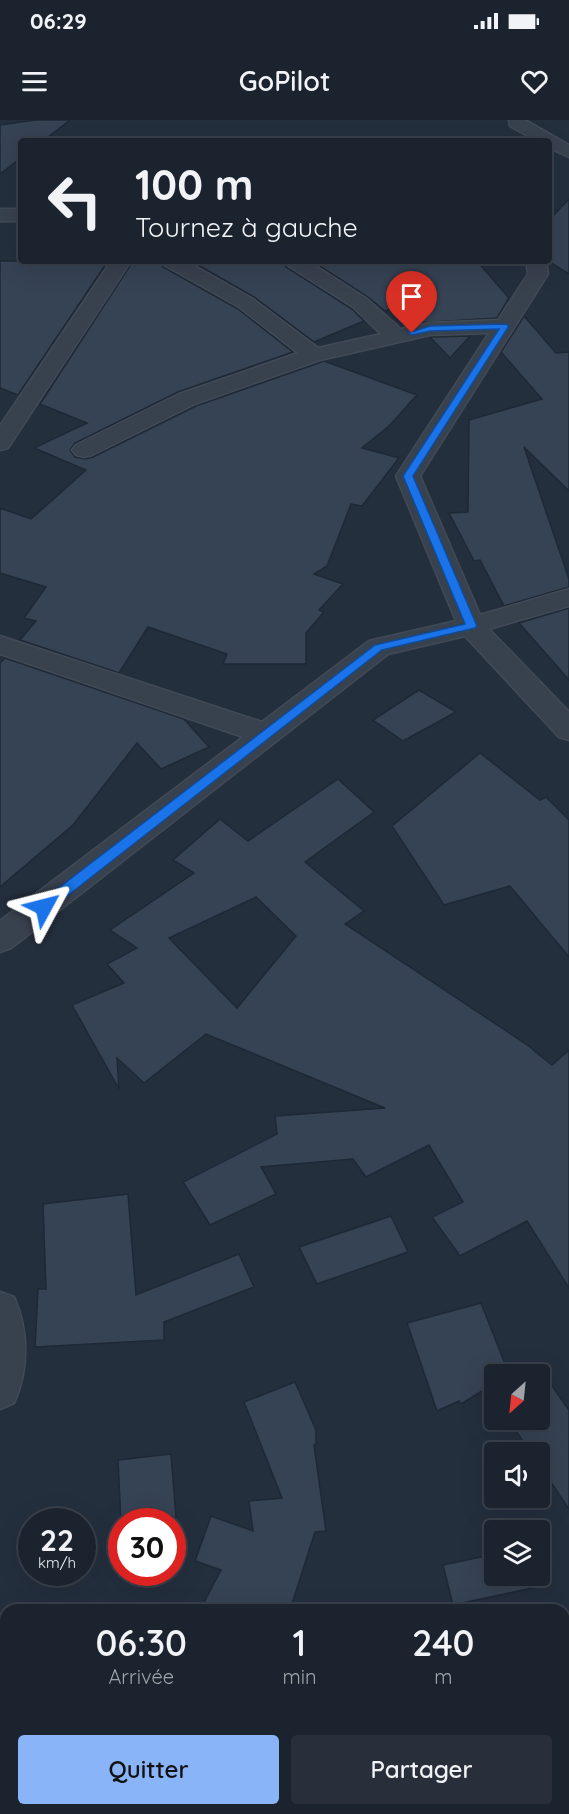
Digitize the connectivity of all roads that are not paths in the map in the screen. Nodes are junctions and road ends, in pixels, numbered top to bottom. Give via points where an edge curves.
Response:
1 (519, 138) edge
2 (544, 138) edge
3 (552, 142) edge
4 (569, 152) edge
5 (0, 215) edge
6 (18, 215) edge
7 (119, 264) edge
8 (176, 264) edge
9 (299, 264) edge
10 (536, 264) edge
11 (505, 326) junction
12 (394, 337) junction
13 (314, 355) junction
14 (0, 442) edge
15 (84, 450) dead end
16 (569, 597) edge
17 (471, 626) junction
18 (0, 645) edge
19 (569, 730) edge
20 (266, 734) junction
21 (0, 939) edge
22 (0, 1310) edge
23 (0, 1389) edge

1 - 2 street via 516,122
3 - 4 street
5 - 6 street
7 - 14 street
8 - 13 street via 246,303
9 - 12 street via 360,303
10 - 11 street via 538,274
11 - 12 street via 430,329
11 - 17 street via 408,476
12 - 13 street
13 - 15 street via 187,399
16 - 17 street
17 - 19 street
17 - 20 street via 379,647
18 - 20 street
20 - 21 street
22 - 23 street via 6,1344

